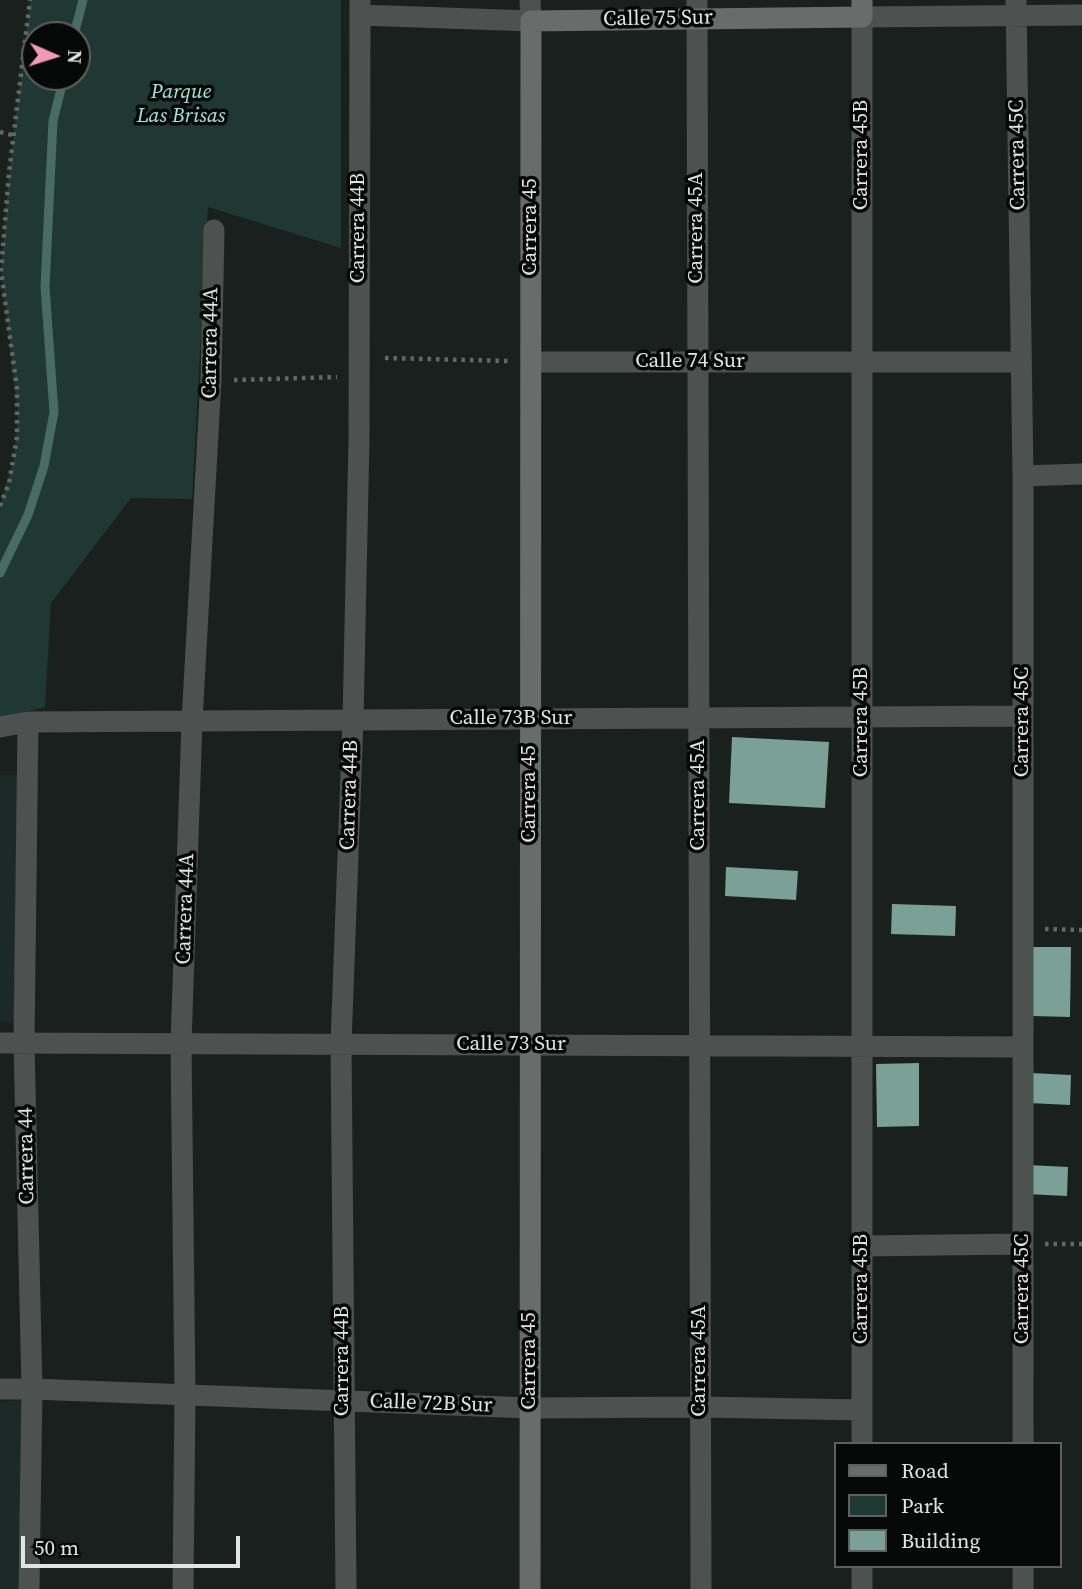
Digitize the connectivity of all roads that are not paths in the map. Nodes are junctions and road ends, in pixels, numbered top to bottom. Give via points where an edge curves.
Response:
1 (360, 7) edge
2 (862, 8) edge
3 (1016, 8) edge
4 (697, 9) edge
5 (530, 10) edge
6 (1082, 15) edge
7 (214, 230) dead end
8 (531, 362) junction
9 (698, 362) junction
10 (862, 362) junction
11 (1021, 362) junction
12 (1082, 474) edge
13 (1023, 476) junction
14 (1023, 716) junction
15 (698, 718) junction
16 (862, 718) junction
17 (530, 719) junction
18 (353, 720) junction
19 (192, 721) junction
20 (28, 722) junction
21 (0, 727) edge
22 (0, 1043) edge
23 (24, 1043) junction
24 (181, 1043) junction
25 (341, 1044) junction
26 (530, 1045) junction
27 (699, 1046) junction
28 (862, 1046) junction
29 (1023, 1047) junction
30 (1023, 1244) junction
31 (862, 1246) junction
32 (0, 1389) edge
33 (32, 1389) junction
34 (185, 1395) junction
35 (344, 1401) junction
36 (700, 1406) junction
37 (530, 1408) junction
38 (862, 1410) junction
39 (862, 1442) edge
40 (1023, 1442) edge
41 (862, 1568) edge
42 (1023, 1568) edge
43 (29, 1589) edge
44 (183, 1589) edge
45 (346, 1589) edge
46 (530, 1589) edge
47 (701, 1589) edge
48 (862, 1589) edge
49 (1023, 1589) edge

1 - 5 street, Calle 75 Sur
1 - 18 street, Carrera 44B
2 - 3 street, Calle 75 Sur
2 - 4 street, Calle 75 Sur
2 - 10 street, Carrera 45B
3 - 6 street, Calle 75 Sur
3 - 11 street, Carrera 45C
4 - 5 street, Calle 75 Sur
4 - 9 street, Carrera 45A
5 - 8 street, Carrera 45
7 - 19 street, Carrera 44A via 211,380
8 - 9 street, Calle 74 Sur
8 - 17 street, Carrera 45
9 - 10 street, Calle 74 Sur
9 - 15 street, Carrera 45A
10 - 11 street, Calle 74 Sur
10 - 16 street, Carrera 45B
11 - 13 street, Carrera 45C
12 - 13 street
13 - 14 street, Carrera 45C
14 - 16 street, Calle 73B Sur
14 - 29 street, Carrera 45C
15 - 16 street, Calle 73B Sur
15 - 17 street, Calle 73B Sur
15 - 27 street, Carrera 45A
16 - 28 street, Carrera 45B
17 - 18 street, Calle 73B Sur
17 - 26 street, Carrera 45
18 - 19 street, Calle 73B Sur
18 - 25 street, Carrera 44B
19 - 20 street, Calle 73B Sur
19 - 24 street, Carrera 44A
20 - 21 street, Calle 73B Sur
20 - 23 street, Carrera 44
22 - 23 street, Calle 73 Sur
23 - 24 street, Calle 73 Sur
23 - 33 street, Carrera 44
24 - 25 street, Calle 73 Sur
24 - 34 street, Carrera 44A
25 - 26 street, Calle 73 Sur
25 - 35 street, Carrera 44B
26 - 27 street, Calle 73 Sur
26 - 37 street, Carrera 45
27 - 28 street, Calle 73 Sur
27 - 36 street, Carrera 45A
28 - 29 street, Calle 73 Sur
28 - 31 street, Carrera 45B
29 - 30 street, Carrera 45C
30 - 31 street
30 - 40 street, Carrera 45C
31 - 38 street, Carrera 45B
32 - 33 street, Calle 72B Sur
33 - 34 street, Calle 72B Sur
33 - 43 street, Carrera 44
34 - 35 street, Calle 72B Sur
34 - 44 street, Carrera 44A
35 - 37 street, Calle 72B Sur
35 - 45 street, Carrera 44B
36 - 37 street, Calle 72B Sur
36 - 38 street, Calle 72B Sur
36 - 47 street, Carrera 45A
37 - 46 street, Carrera 45
38 - 39 street, Carrera 45B
41 - 48 street
42 - 49 street

